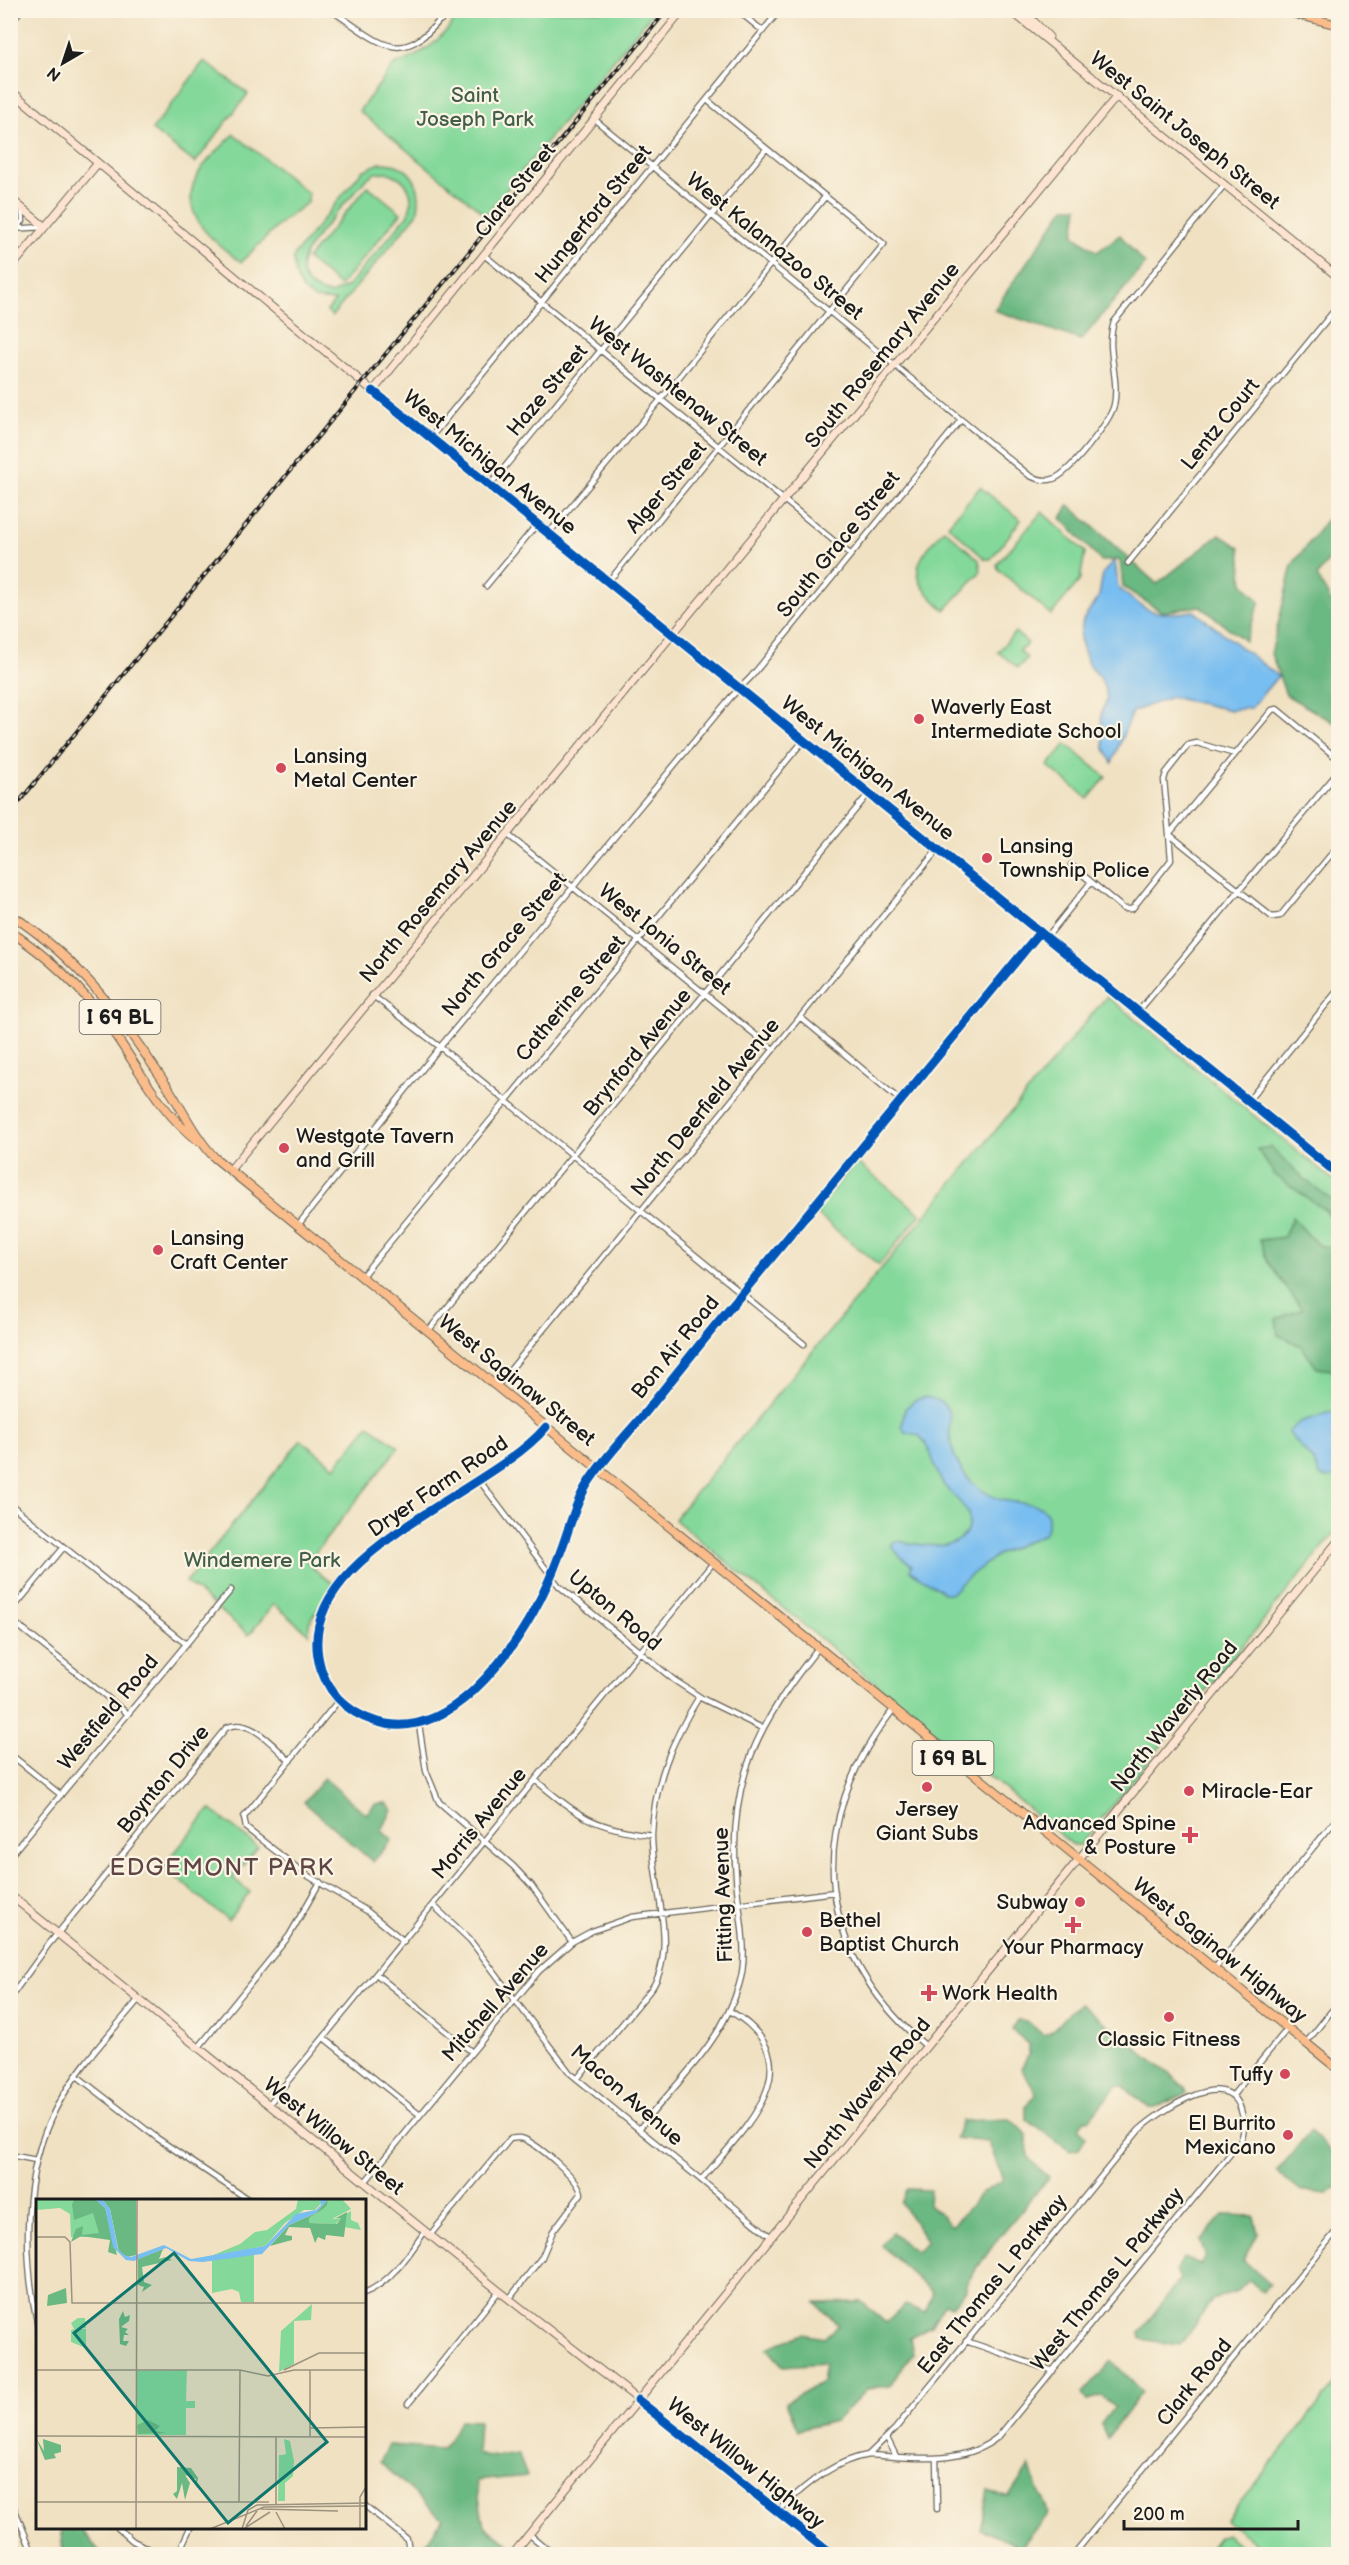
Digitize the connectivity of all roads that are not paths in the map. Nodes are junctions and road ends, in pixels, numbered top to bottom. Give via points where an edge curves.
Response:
1 (21, 10) edge
2 (331, 10) edge
3 (438, 10) edge
4 (448, 10) edge
5 (682, 10) edge
6 (737, 10) edge
7 (780, 10) edge
8 (1010, 10) edge
9 (1023, 10) edge
10 (1280, 10) edge
11 (441, 20) junction
12 (10, 23) edge
13 (1338, 25) edge
14 (763, 32) junction
15 (1059, 48) junction
16 (10, 90) edge
17 (1117, 96) junction
18 (706, 100) junction
19 (594, 119) junction
20 (766, 149) junction
21 (98, 163) junction
22 (653, 166) junction
23 (1225, 184) junction
24 (825, 197) junction
25 (10, 198) edge
26 (22, 208) junction
27 (712, 216) junction
28 (45, 227) junction
29 (12, 229) edge
30 (484, 255) junction
31 (771, 264) junction
32 (10, 269) edge
33 (1338, 277) edge
34 (543, 302) junction
35 (1338, 306) edge
36 (830, 312) junction
37 (602, 350) junction
38 (894, 365) junction
39 (373, 391) junction
40 (662, 399) junction
41 (961, 420) junction
42 (431, 438) junction
43 (721, 447) junction
44 (490, 485) junction
45 (784, 499) junction
46 (538, 524) junction
47 (549, 533) junction
48 (850, 554) junction
49 (1128, 563) dead end
50 (607, 580) junction
51 (486, 586) dead end
52 (673, 634) junction
53 (741, 688) junction
54 (804, 740) junction
55 (1235, 754) junction
56 (1338, 759) edge
57 (1338, 772) edge
58 (870, 792) junction
59 (507, 834) junction
60 (1169, 834) junction
61 (1338, 846) edge
62 (939, 848) junction
63 (1071, 865) dead end
64 (1091, 882) junction
65 (574, 886) junction
66 (1240, 891) junction
67 (10, 914) edge
68 (10, 931) edge
69 (1040, 932) junction
70 (1047, 937) junction
71 (640, 940) junction
72 (1338, 990) edge
73 (706, 994) junction
74 (372, 995) junction
75 (1138, 1012) junction
76 (800, 1017) junction
77 (440, 1047) junction
78 (773, 1049) junction
79 (901, 1101) junction
80 (1248, 1101) junction
81 (507, 1102) junction
82 (202, 1144) junction
83 (573, 1155) junction
84 (230, 1170) junction
85 (1338, 1174) edge
86 (641, 1211) junction
87 (298, 1225) junction
88 (362, 1277) junction
89 (742, 1292) junction
90 (428, 1331) junction
91 (804, 1344) dead end
92 (496, 1386) junction
93 (546, 1427) junction
94 (599, 1470) junction
95 (480, 1480) junction
96 (10, 1504) edge
97 (1338, 1542) edge
98 (64, 1547) junction
99 (713, 1563) junction
100 (551, 1577) junction
101 (231, 1590) dead end
102 (10, 1612) edge
103 (10, 1618) edge
104 (186, 1644) junction
105 (818, 1648) junction
106 (640, 1652) junction
107 (699, 1696) junction
108 (338, 1701) junction
109 (893, 1710) junction
110 (128, 1714) junction
111 (419, 1724) junction
112 (762, 1728) junction
113 (10, 1754) edge
114 (290, 1761) junction
115 (535, 1780) junction
116 (61, 1795) junction
117 (1338, 1817) edge
118 (1336, 1824) edge
119 (652, 1835) junction
120 (485, 1842) junction
121 (10, 1856) edge
122 (1079, 1860) junction
123 (320, 1882) junction
124 (835, 1892) junction
125 (10, 1895) edge
126 (738, 1904) junction
127 (433, 1905) junction
128 (660, 1914) junction
129 (58, 1933) junction
130 (404, 1941) junction
131 (572, 1942) junction
132 (1214, 1969) junction
133 (376, 1974) junction
134 (10, 1998) edge
135 (139, 1999) junction
136 (515, 2001) junction
137 (1338, 2003) edge
138 (730, 2012) junction
139 (1288, 2028) junction
140 (324, 2038) junction
141 (1306, 2043) junction
142 (926, 2046) junction
143 (199, 2047) junction
144 (472, 2052) junction
145 (1338, 2069) edge
146 (77, 2076) junction
147 (577, 2079) junction
148 (1233, 2095) junction
149 (269, 2104) junction
150 (420, 2115) junction
151 (639, 2129) junction
152 (10, 2155) edge
153 (36, 2160) junction
154 (701, 2180) junction
155 (365, 2182) junction
156 (248, 2199) edge
157 (31, 2207) junction
158 (36, 2208) edge
159 (1338, 2229) edge
160 (428, 2233) junction
161 (771, 2237) junction
162 (498, 2291) junction
163 (366, 2292) edge
164 (509, 2299) junction
165 (36, 2311) edge
166 (966, 2341) junction
167 (1053, 2371) junction
168 (638, 2400) junction
169 (408, 2404) dead end
170 (887, 2438) junction
171 (868, 2456) junction
172 (896, 2456) junction
173 (936, 2458) junction
174 (10, 2498) edge
175 (366, 2507) edge
176 (937, 2510) dead end
177 (779, 2511) junction
178 (119, 2529) edge
179 (190, 2529) edge
180 (529, 2534) junction
181 (820, 2545) junction
182 (33, 2554) edge
183 (160, 2554) edge
184 (178, 2554) edge
185 (410, 2554) edge
186 (513, 2554) edge
187 (554, 2554) edge
188 (812, 2554) edge
189 (831, 2554) edge
190 (1074, 2554) edge

1 - 12 street
2 - 11 street via 379,42 400,48 413,45
3 - 11 street
4 - 11 street
5 - 19 street, Clare Street
6 - 14 street
7 - 14 street, Hungerford Street
8 - 15 street, West Saint Joseph Street
9 - 15 street
10 - 13 highway
14 - 18 street, Hungerford Street
15 - 17 street, West Saint Joseph Street
16 - 21 street, West Michigan Avenue
17 - 23 street, West Saint Joseph Street
17 - 38 street, South Rosemary Avenue
18 - 20 street
18 - 22 street, Hungerford Street
19 - 22 street, West Kalamazoo Street
19 - 30 street, Clare Street
20 - 24 street
20 - 27 street, Haze Street
21 - 28 street
21 - 39 street, West Michigan Avenue
22 - 27 street, West Kalamazoo Street
22 - 34 street, Hungerford Street
23 - 33 street, West Saint Joseph Street
23 - 41 street, West Kalamazoo Street via 1114,322 1110,341 1115,394 1111,414 1069,469 1052,480 1030,476
24 - 31 street
24 - 36 street, Alger Street via 884,244
25 - 26 street
26 - 28 street
26 - 29 street via 23,221
27 - 31 street, West Kalamazoo Street
27 - 37 street, Haze Street
28 - 29 street
28 - 32 street
30 - 34 street, West Washtenaw Street
30 - 39 street, Clare Street
31 - 36 street, West Kalamazoo Street
31 - 40 street
34 - 37 street, West Washtenaw Street
34 - 42 street, Hungerford Street
35 - 49 street, Lentz Court
36 - 38 street, West Kalamazoo Street
36 - 43 street, Alger Street
37 - 40 street, West Washtenaw Street
37 - 44 street, Haze Street
38 - 41 street, West Kalamazoo Street
38 - 45 street, South Rosemary Avenue
39 - 42 street, West Michigan Avenue
40 - 43 street, West Washtenaw Street
40 - 47 street
41 - 48 street, South Grace Street
42 - 44 street, West Michigan Avenue
43 - 45 street, West Washtenaw Street
43 - 50 street, Alger Street
44 - 46 street, West Michigan Avenue
45 - 48 street, West Washtenaw Street
45 - 52 street, South Rosemary Avenue
46 - 47 street, West Michigan Avenue
46 - 51 street
47 - 50 street, West Michigan Avenue
48 - 53 street, South Grace Street
50 - 52 street, West Michigan Avenue
52 - 53 street, West Michigan Avenue
52 - 59 street, North Rosemary Avenue
53 - 54 street, West Michigan Avenue
53 - 65 street, North Grace Street
54 - 58 street, West Michigan Avenue
54 - 71 street, Catherine Street
55 - 56 street via 1277,709
55 - 60 street
55 - 60 street via 1197,743 1188,745 1164,780
57 - 66 street
58 - 62 street, West Michigan Avenue
58 - 73 street, Brynford Avenue
59 - 65 street, West Ionia Street
59 - 74 street, North Rosemary Avenue
60 - 64 street via 1171,860 1132,909 1124,909
60 - 66 street
61 - 66 street via 1280,916 1272,917
62 - 69 street, West Michigan Avenue
62 - 76 street, North Deerfield Avenue
63 - 64 street
64 - 70 street
65 - 71 street, West Ionia Street
65 - 77 street, North Grace Street
66 - 75 street
67 - 82 main road, West Saginaw Street / I 69 BL via 59,950 102,994 181,1106
68 - 82 main road, I 69 BL via 55,965 82,993 106,1021 167,1111
69 - 70 street, West Michigan Avenue
69 - 79 street, Bon Air Road
70 - 75 street, West Michigan Avenue
71 - 73 street, West Ionia Street
71 - 81 street, Catherine Street
72 - 80 street
73 - 78 street, West Ionia Street
73 - 83 street, Brynford Avenue
74 - 77 street
74 - 84 street, North Rosemary Avenue
75 - 80 street, West Michigan Avenue
76 - 78 street, North Deerfield Avenue
76 - 79 street
77 - 81 street
77 - 87 street, North Grace Street
78 - 86 street, North Deerfield Avenue
79 - 89 street, Bon Air Road
80 - 85 street, West Michigan Avenue
81 - 83 street
81 - 88 street, Catherine Street
82 - 84 main road, West Saginaw Street / I 69 BL
83 - 86 street
83 - 90 street, Brynford Avenue
84 - 87 main road, West Saginaw Street / I 69 BL
86 - 89 street
86 - 92 street, North Deerfield Avenue
87 - 88 main road, West Saginaw Street / I 69 BL
88 - 90 main road, West Saginaw Street / I 69 BL
89 - 91 street
89 - 94 street, Bon Air Road
90 - 92 main road, West Saginaw Street / I 69 BL
92 - 93 main road, West Saginaw Street / I 69 BL
93 - 94 main road, West Saginaw Street / I 69 BL
93 - 95 street, Dryer Farm Road via 517,1455
94 - 99 main road, West Saginaw Street / I 69 BL
94 - 100 street, Bon Air Road via 586,1485
95 - 100 street, Upton Road
95 - 108 street, Dryer Farm Road via 387,1540 344,1578 327,1599 316,1642 322,1673
96 - 98 street
97 - 122 street, North Waverly Road
98 - 102 street
98 - 104 street
99 - 105 main road, West Saginaw Street / I 69 BL
99 - 106 street, Morris Avenue
100 - 106 street, Upton Road
100 - 111 street, Bon Air Road via 526,1628 484,1680 453,1708
101 - 104 street, Westfield Road
103 - 110 street
104 - 110 street, Westfield Road
105 - 109 main road, West Saginaw Street / I 69 BL
105 - 112 street, Fitting Avenue
106 - 107 street, Upton Road
106 - 115 street, Morris Avenue
107 - 112 street, Upton Road
107 - 119 street via 666,1761 655,1801
108 - 111 street, Bon Air Road via 370,1720
108 - 114 street
109 - 122 main road, West Saginaw Street / I 69 BL
109 - 124 street via 860,1757 842,1802 834,1846
110 - 116 street, Westfield Road
111 - 120 street via 426,1771 439,1802
112 - 126 street, Fitting Avenue via 742,1783 736,1818
113 - 116 street
114 - 123 street via 243,1823 293,1866
114 - 129 street, Boynton Drive via 250,1726 234,1724 226,1728
115 - 119 street via 586,1820
115 - 120 street, Morris Avenue
116 - 121 street, Westfield Road
117 - 118 street
118 - 132 street
119 - 128 street
120 - 127 street, Morris Avenue
120 - 131 street via 532,1886
122 - 132 main road, West Saginaw Highway / I 69 BL
122 - 142 street, North Waverly Road
123 - 130 street via 367,1911
123 - 143 street via 289,1936
124 - 126 street, Mitchell Avenue
124 - 142 street via 846,1937 865,1979 889,2012
125 - 129 street, West Willow Street
126 - 128 street, Mitchell Avenue
126 - 138 street, Fitting Avenue via 744,1963
127 - 130 street, Morris Avenue
127 - 136 street, Macon Avenue via 470,1940
128 - 131 street, Mitchell Avenue via 632,1917
128 - 147 street via 664,1955 660,1974
129 - 134 street, Boynton Drive
129 - 135 street, West Willow Street
130 - 133 street, Morris Avenue
131 - 136 street, Mitchell Avenue via 539,1971
132 - 139 main road, West Saginaw Highway / I 69 BL
133 - 140 street, Morris Avenue
133 - 144 street
135 - 143 street, West Willow Street
135 - 146 street
136 - 144 street, Mitchell Avenue
136 - 147 street, Macon Avenue
137 - 141 street
138 - 151 street, Fitting Avenue
138 - 154 street via 752,2027 761,2039 768,2053 770,2085 756,2113
139 - 141 main road, West Saginaw Highway / I 69 BL
139 - 148 street
140 - 149 street, Morris Avenue
140 - 150 street
141 - 145 main road, West Saginaw Highway / I 69 BL
142 - 161 street, North Waverly Road
143 - 149 street, West Willow Street
144 - 150 street, Mitchell Avenue
146 - 153 street via 56,2108
146 - 156 street via 157,2138
147 - 151 street, Macon Avenue
148 - 166 street, East Thomas L Parkway via 1210,2092 1185,2098 1139,2130
148 - 167 street, West Thomas L Parkway via 1244,2121 1240,2142
149 - 155 street, West Willow Street
150 - 155 street, Mitchell Avenue
151 - 154 street, Macon Avenue
152 - 153 street
153 - 157 street
154 - 161 street, Macon Avenue
155 - 160 street, West Willow Street
157 - 158 street
157 - 165 street via 29,2260
159 - 190 street, Clark Road
160 - 162 street, West Willow Street
160 - 163 street via 392,2274
160 - 164 street via 504,2145 516,2138 530,2143 572,2176 581,2188 580,2198 553,2231 542,2258
161 - 168 street, North Waverly Road
162 - 164 street, West Willow Street
162 - 169 street
164 - 168 street, West Willow Street
166 - 167 street
166 - 170 street, East Thomas L Parkway
167 - 173 street, West Thomas L Parkway via 989,2444 965,2455
168 - 177 street, West Willow Highway
168 - 180 street, North Waverly Road
170 - 171 street, East Thomas L Parkway
170 - 172 street
171 - 172 street, West Thomas L Parkway
171 - 177 street, East Thomas L Parkway via 818,2476
172 - 173 street, West Thomas L Parkway
173 - 176 street
174 - 182 street
175 - 185 street via 407,2539
177 - 181 street, West Willow Highway
178 - 183 street via 133,2541
179 - 184 street
180 - 186 street, North Waverly Road
180 - 187 street
181 - 188 street
181 - 189 street, West Willow Highway

